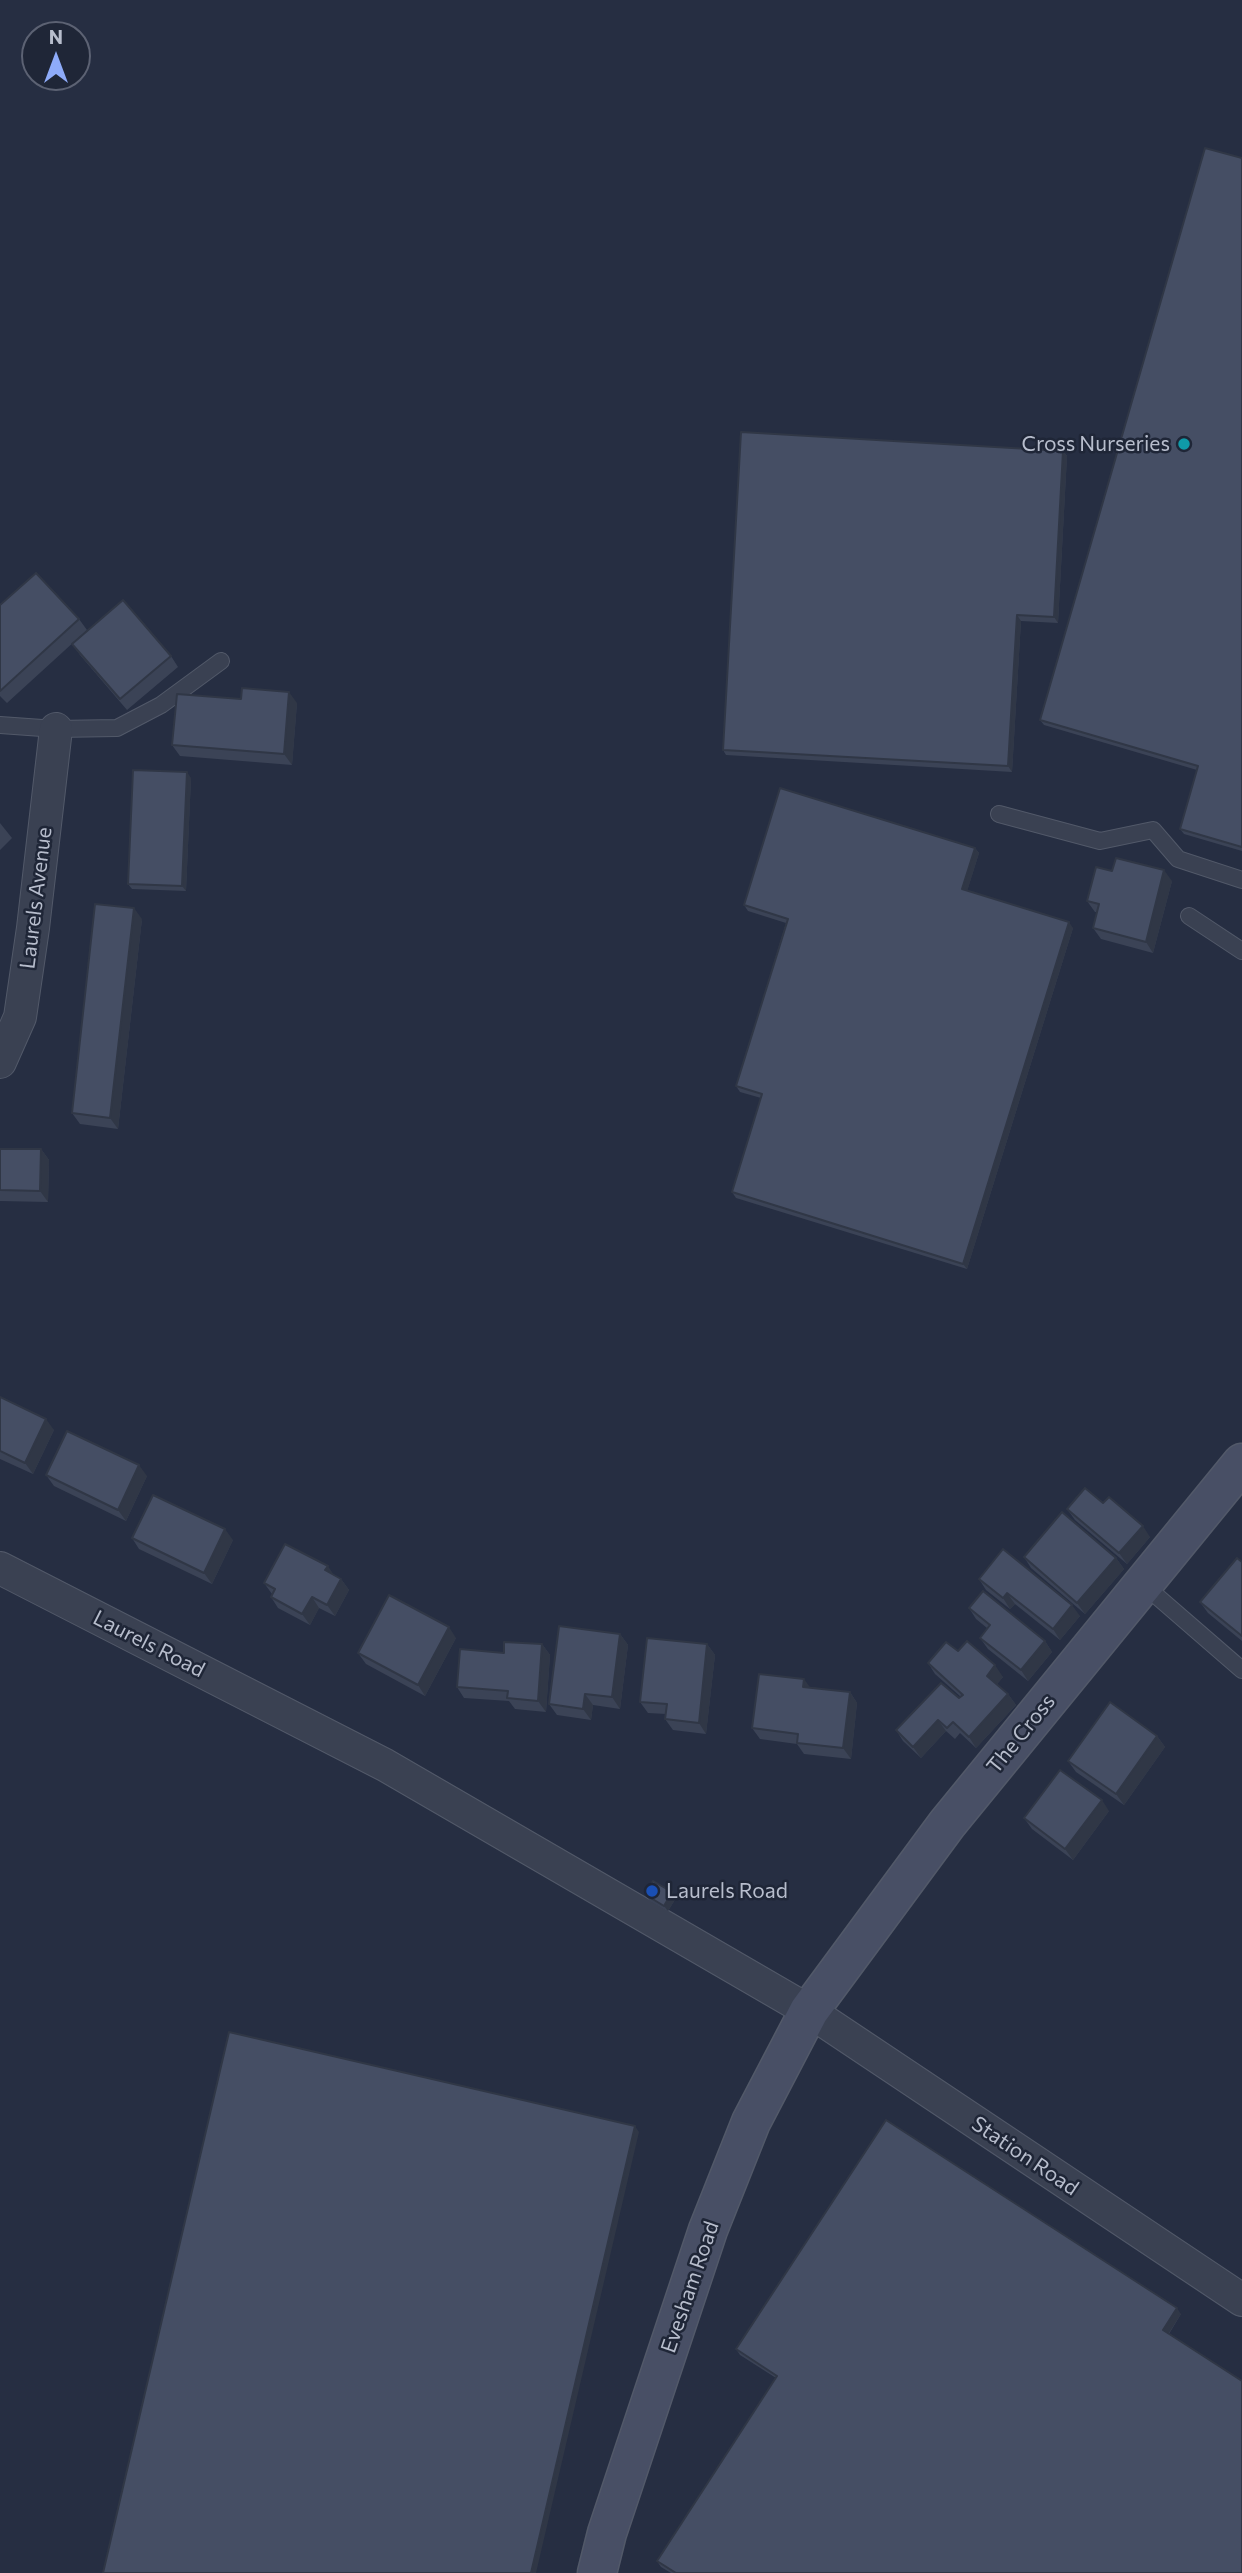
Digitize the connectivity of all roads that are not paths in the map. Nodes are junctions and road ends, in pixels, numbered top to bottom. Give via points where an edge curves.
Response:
1 (221, 661) dead end
2 (0, 725) edge
3 (57, 729) junction
4 (999, 814) dead end
5 (1242, 880) edge
6 (1189, 916) dead end
7 (1242, 951) edge
8 (0, 1062) edge
9 (1242, 1463) edge
10 (0, 1567) edge
11 (1144, 1585) junction
12 (1242, 1670) edge
13 (809, 2011) junction
14 (1242, 2300) edge
15 (597, 2573) edge

1 - 3 lane via 161,705 117,728
2 - 3 lane
3 - 8 street, Laurels Avenue via 20,1017
4 - 5 lane via 1100,841 1153,830 1178,859
6 - 7 lane
9 - 11 main road, The Cross
10 - 13 street, Laurels Road via 385,1765
11 - 12 lane
11 - 13 main road, The Cross via 947,1824
13 - 14 street, Station Road
13 - 15 main road, Evesham Road via 751,2122 708,2230

